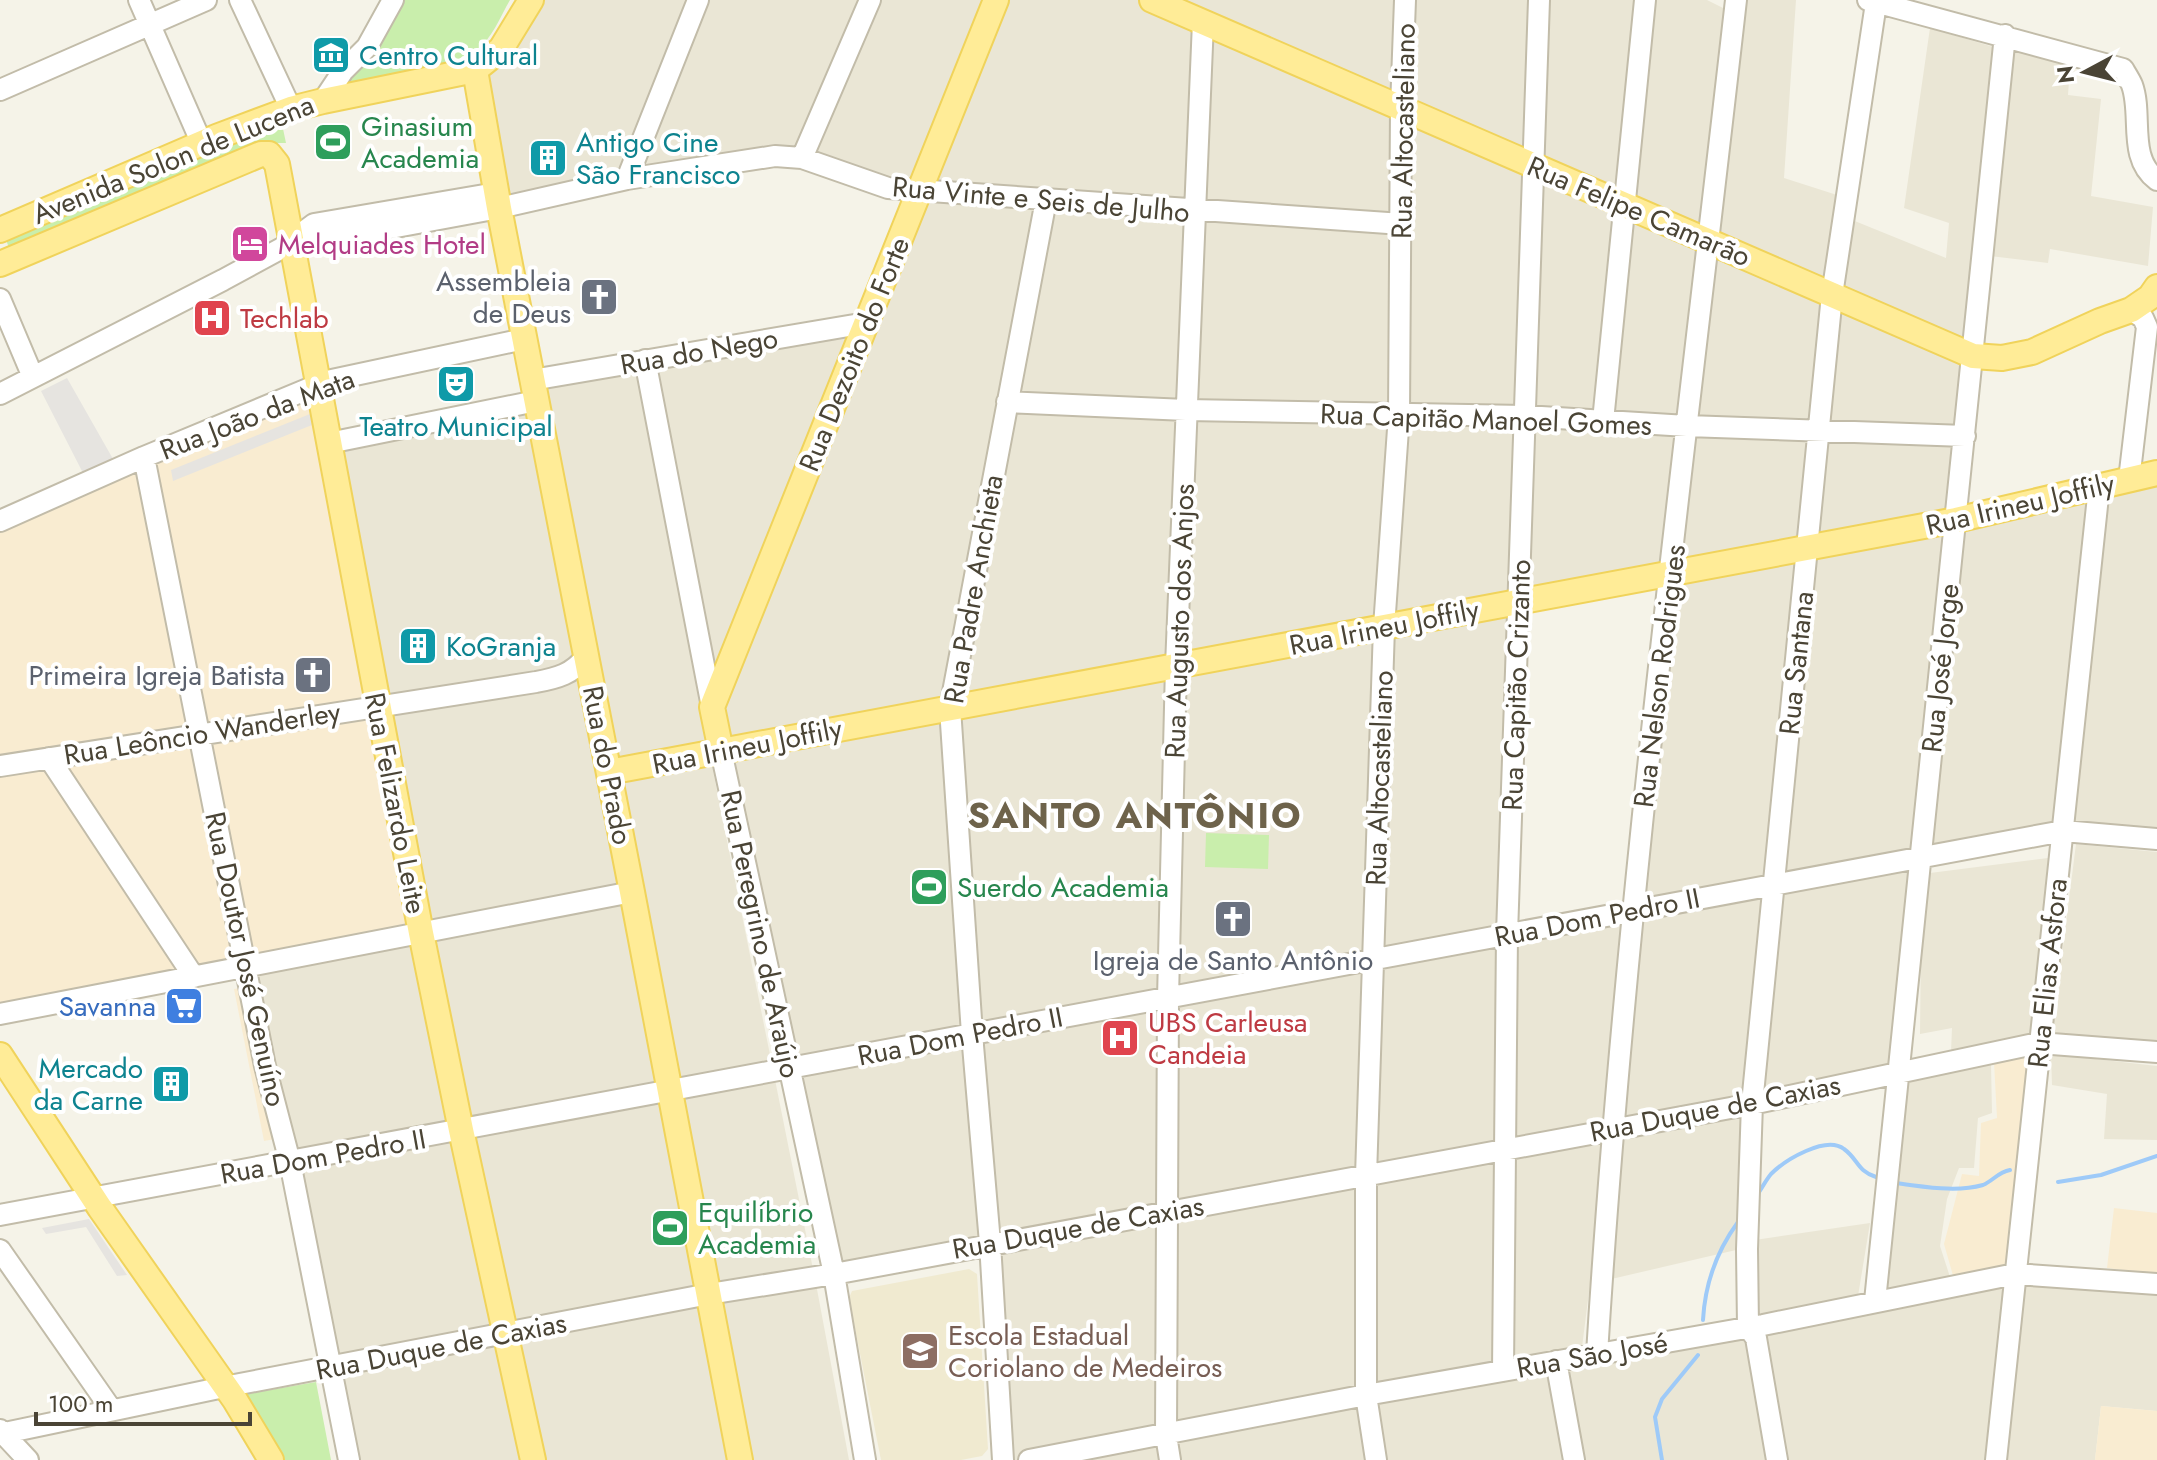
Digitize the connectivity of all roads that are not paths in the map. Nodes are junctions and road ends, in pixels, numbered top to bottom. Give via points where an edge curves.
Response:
1 (139, 0) edge
2 (206, 0) edge
3 (240, 0) edge
4 (393, 0) edge
5 (531, 0) edge
6 (698, 0) edge
7 (870, 0) edge
8 (996, 0) edge
9 (1152, 0) edge
10 (1405, 0) edge
11 (1539, 0) edge
12 (1645, 0) edge
13 (1736, 0) edge
14 (1872, 1) edge
15 (1203, 22) junction
16 (150, 25) junction
17 (2005, 35) junction
18 (475, 70) junction
19 (0, 90) edge
20 (323, 101) junction
21 (1401, 108) junction
22 (291, 109) junction
23 (202, 144) junction
24 (261, 154) joint
25 (802, 158) junction
26 (1534, 165) junction
27 (627, 179) junction
28 (2157, 180) edge
29 (919, 191) junction
30 (497, 200) junction
31 (1046, 200) junction
32 (1625, 205) junction
33 (1195, 211) junction
34 (1402, 224) junction
35 (3, 229) edge
36 (1709, 241) junction
37 (289, 245) junction
38 (9, 261) edge
39 (2157, 287) edge
40 (1832, 295) junction
41 (0, 299) edge
42 (2131, 310) junction
43 (866, 323) junction
44 (0, 325) edge
45 (524, 339) junction
46 (1973, 356) junction
47 (645, 360) junction
48 (28, 379) junction
49 (320, 384) junction
50 (534, 390) junction
51 (0, 394) edge
52 (1007, 402) junction
53 (1186, 410) junction
54 (1399, 415) junction
55 (1525, 416) junction
56 (1603, 421) junction
57 (1687, 426) junction
58 (1819, 430) junction
59 (1965, 436) junction
60 (329, 443) junction
61 (144, 457) junction
62 (2157, 473) edge
63 (2129, 480) junction
64 (2099, 487) junction
65 (1956, 520) junction
66 (0, 521) edge
67 (1808, 547) junction
68 (1670, 575) junction
69 (1519, 602) junction
70 (1384, 627) junction
71 (586, 657) junction
72 (1176, 666) junction
73 (377, 706) junction
74 (712, 707) junction
75 (950, 708) junction
76 (199, 734) junction
77 (721, 751) junction
78 (49, 758) junction
79 (0, 766) edge
80 (609, 772) junction
81 (2063, 831) junction
82 (2157, 839) edge
83 (1920, 857) junction
84 (1774, 885) junction
85 (632, 892) junction
86 (1632, 910) junction
87 (421, 933) junction
88 (1507, 934) junction
89 (1373, 959) junction
90 (246, 967) junction
91 (194, 977) junction
92 (1168, 998) junction
93 (0, 1014) edge
94 (972, 1034) junction
95 (2039, 1043) junction
96 (2157, 1052) edge
97 (0, 1055) edge
98 (791, 1068) junction
99 (1900, 1070) junction
100 (670, 1091) junction
101 (1752, 1104) junction
102 (1612, 1129) junction
103 (461, 1130) junction
104 (1505, 1149) junction
105 (290, 1162) junction
106 (1366, 1176) junction
107 (93, 1198) junction
108 (1168, 1210) junction
109 (0, 1215) edge
110 (990, 1243) junction
111 (0, 1250) edge
112 (834, 1274) junction
113 (2015, 1274) junction
114 (2157, 1284) edge
115 (709, 1294) junction
116 (1875, 1301) junction
117 (1748, 1327) junction
118 (506, 1333) junction
119 (1597, 1354) junction
120 (1556, 1361) junction
121 (331, 1368) junction
122 (1503, 1371) junction
123 (224, 1387) junction
124 (1366, 1395) junction
125 (111, 1409) junction
126 (1, 1432) edge
127 (1166, 1435) junction
128 (28, 1460) edge
129 (271, 1460) edge
130 (349, 1460) edge
131 (533, 1460) edge
132 (740, 1460) edge
133 (865, 1460) edge
134 (1003, 1460) edge
135 (1029, 1460) edge
136 (1170, 1460) edge
137 (1376, 1460) edge
138 (1574, 1460) edge
139 (1777, 1460) edge
140 (1996, 1460) edge

1 - 16 street
2 - 16 street
3 - 22 street
4 - 20 street, Avenida Solon de Lucena via 367,47
5 - 18 main road via 501,49
6 - 27 street
7 - 25 street
8 - 29 main road, Rua Dezoito do Forte
9 - 15 main road, Rua Felipe Camarão
10 - 21 street, Rua Altocasteliano
11 - 26 street, Rua Capitão Crizanto
12 - 32 street
13 - 36 street, Rua Nelson Rodrigues
14 - 17 street
14 - 40 street, Rua Santana
15 - 21 main road, Rua Felipe Camarão
15 - 33 street, Rua Augusto dos Anjos
16 - 19 street
16 - 23 street
17 - 28 street via 2123,69 2133,86 2140,156
17 - 46 street, Rua José Jorge
18 - 20 main road
18 - 30 main road, Rua do Prado
20 - 22 main road, Avenida Solon de Lucena
21 - 26 main road, Rua Felipe Camarão
21 - 34 street, Rua Altocasteliano
22 - 23 main road, Avenida Solon de Lucena
23 - 35 main road, Avenida Solon de Lucena
24 - 37 main road, Rua Felizardo Leite via 269,154 277,164
24 - 38 main road, Avenida Solon de Lucena
25 - 27 street, Rua Vinte e Seis de Julho via 764,157
25 - 29 street, Rua Vinte e Seis de Julho via 874,185
26 - 32 main road, Rua Felipe Camarão
26 - 55 street, Rua Capitão Crizanto
27 - 30 street, Rua Vinte e Seis de Julho
29 - 31 street, Rua Vinte e Seis de Julho
29 - 43 main road, Rua Dezoito do Forte
30 - 37 street, Rua Vinte e Seis de Julho
30 - 45 main road, Rua do Prado
31 - 33 street, Rua Vinte e Seis de Julho
31 - 52 street, Rua Padre Anchieta
32 - 36 main road, Rua Felipe Camarão
32 - 56 street
33 - 34 street, Rua Vinte e Seis de Julho
33 - 53 street, Rua Augusto dos Anjos
34 - 54 street, Rua Altocasteliano
35 - 38 main road
36 - 40 main road, Rua Felipe Camarão
36 - 57 street, Rua Nelson Rodrigues
37 - 48 street, Rua Vinte e Seis de Julho
37 - 49 main road, Rua Felizardo Leite
39 - 42 main road
40 - 46 main road, Rua Felipe Camarão
40 - 58 street, Rua Santana
41 - 48 street
42 - 46 main road, Rua Felipe Camarão via 2032,352
42 - 63 street via 2147,327
43 - 47 street, Rua do Nego
43 - 74 main road, Rua Dezoito do Forte
44 - 48 street
45 - 49 street, Rua João da Mata
45 - 50 main road, Rua do Prado
46 - 59 street, Rua José Jorge
47 - 50 street, Rua do Nego
47 - 74 street, Rua Peregrino de Araújo
48 - 51 street, Rua Vinte e Seis de Julho
49 - 60 main road, Rua Felizardo Leite
49 - 61 street, Rua João da Mata
50 - 60 street, Rua do Nego
50 - 71 main road, Rua do Prado
52 - 53 street, Rua Capitão Manoel Gomes
52 - 75 street, Rua Padre Anchieta
53 - 54 street, Rua Capitão Manoel Gomes
53 - 72 street, Rua Augusto dos Anjos
54 - 55 street, Rua Capitão Manoel Gomes
54 - 70 street, Rua Altocasteliano
55 - 56 street, Rua Capitão Manoel Gomes
55 - 69 street, Rua Capitão Crizanto
56 - 57 street, Rua Capitão Manoel Gomes
57 - 58 street, Rua Capitão Manoel Gomes
57 - 68 street, Rua Nelson Rodrigues
58 - 59 street, Rua Capitão Manoel Gomes
58 - 67 street, Rua Santana
59 - 65 street, Rua José Jorge
60 - 73 main road, Rua Felizardo Leite
61 - 66 street, Rua João da Mata
61 - 76 street, Rua Doutor José Genuíno
62 - 63 main road, Rua Irineu Joffily
63 - 64 main road, Rua Irineu Joffily
64 - 65 main road, Rua Irineu Joffily
64 - 81 street, Rua Elias Asfora
65 - 67 main road, Rua Irineu Joffily
65 - 83 street, Rua José Jorge
67 - 68 main road, Rua Irineu Joffily
67 - 84 street, Rua Santana
68 - 69 main road, Rua Irineu Joffily
68 - 86 street, Rua Nelson Rodrigues
69 - 70 main road, Rua Irineu Joffily
69 - 88 street, Rua Capitão Crizanto
70 - 72 main road, Rua Irineu Joffily
70 - 89 street, Rua Altocasteliano
71 - 73 street, Rua Leôncio Wanderley via 575,670 554,678
71 - 80 main road, Rua do Prado
72 - 75 main road, Rua Irineu Joffily
72 - 92 street, Rua Augusto dos Anjos
73 - 76 street, Rua Leôncio Wanderley
73 - 87 main road, Rua Felizardo Leite
74 - 77 main road, Rua Peregrino de Araújo
75 - 77 main road, Rua Irineu Joffily
75 - 94 street, Rua Padre Anchieta
76 - 78 street, Rua Leôncio Wanderley
76 - 90 street, Rua Doutor José Genuíno
77 - 80 main road, Rua Irineu Joffily
77 - 98 street, Rua Peregrino de Araújo
78 - 79 street, Rua Leôncio Wanderley
78 - 91 street
80 - 85 main road, Rua do Prado
81 - 82 street, Rua Dom Pedro II
81 - 83 street, Rua Dom Pedro II
81 - 95 street, Rua Elias Asfora
83 - 84 street, Rua Dom Pedro II
83 - 99 street, Rua José Jorge
84 - 86 street, Rua Dom Pedro II
84 - 101 street, Rua Santana
85 - 87 street
85 - 100 main road, Rua do Prado
86 - 88 street, Rua Dom Pedro II
86 - 102 street, Rua Nelson Rodrigues
87 - 90 street
87 - 103 main road, Rua Felizardo Leite
88 - 89 street, Rua Dom Pedro II
88 - 104 street, Rua Capitão Crizanto
89 - 92 street, Rua Dom Pedro II
89 - 106 street, Rua Altocasteliano
90 - 91 street
90 - 105 street, Rua Doutor José Genuíno
91 - 93 street
92 - 94 street, Rua Dom Pedro II
92 - 108 street, Rua Augusto dos Anjos
94 - 98 street, Rua Dom Pedro II
94 - 110 street, Rua Padre Anchieta
95 - 96 street, Rua Duque de Caxias
95 - 99 street, Rua Duque de Caxias
95 - 113 street, Rua Elias Asfora
97 - 107 main road
98 - 100 street, Rua Dom Pedro II
98 - 112 street, Rua Peregrino de Araújo
99 - 101 street, Rua Duque de Caxias
99 - 116 street, Rua José Jorge
100 - 103 street, Rua Dom Pedro II
100 - 115 main road, Rua do Prado
101 - 102 street, Rua Duque de Caxias
101 - 117 street, Rua Santana
102 - 104 street, Rua Duque de Caxias
102 - 119 street, Rua Nelson Rodrigues
103 - 105 street, Rua Dom Pedro II
103 - 118 main road, Rua Felizardo Leite
104 - 106 street, Rua Duque de Caxias
104 - 122 street, Rua Capitão Crizanto
105 - 107 street, Rua Dom Pedro II
105 - 121 street, Rua Doutor José Genuíno
106 - 108 street, Rua Duque de Caxias
106 - 124 street, Rua Altocasteliano
107 - 109 street, Rua Dom Pedro II
107 - 123 main road
108 - 110 street, Rua Duque de Caxias
108 - 127 street, Rua Augusto dos Anjos
110 - 112 street, Rua Duque de Caxias
110 - 134 street, Rua Padre Anchieta
111 - 125 street
112 - 115 street, Rua Duque de Caxias
112 - 133 street, Rua Peregrino de Araújo
113 - 114 street, Rua São José
113 - 116 street, Rua São José
113 - 140 street, Rua Elias Asfora
115 - 118 street, Rua Duque de Caxias
115 - 132 main road, Rua do Prado
116 - 117 street, Rua São José
117 - 119 street, Rua São José
117 - 139 street, Rua Santana via 1756,1338
118 - 121 street, Rua Duque de Caxias
118 - 131 main road, Rua Felizardo Leite
119 - 120 street, Rua São José
120 - 122 street, Rua São José
120 - 138 street
121 - 123 street, Rua Duque de Caxias
121 - 130 street, Rua Doutor José Genuíno
122 - 124 street, Rua São José
123 - 125 street, Rua Duque de Caxias
123 - 129 main road
124 - 127 street, Rua São José
124 - 137 street, Rua Altocasteliano
125 - 126 street, Rua Duque de Caxias
126 - 128 street
127 - 135 street, Rua São José
127 - 136 street, Rua Augusto dos Anjos

